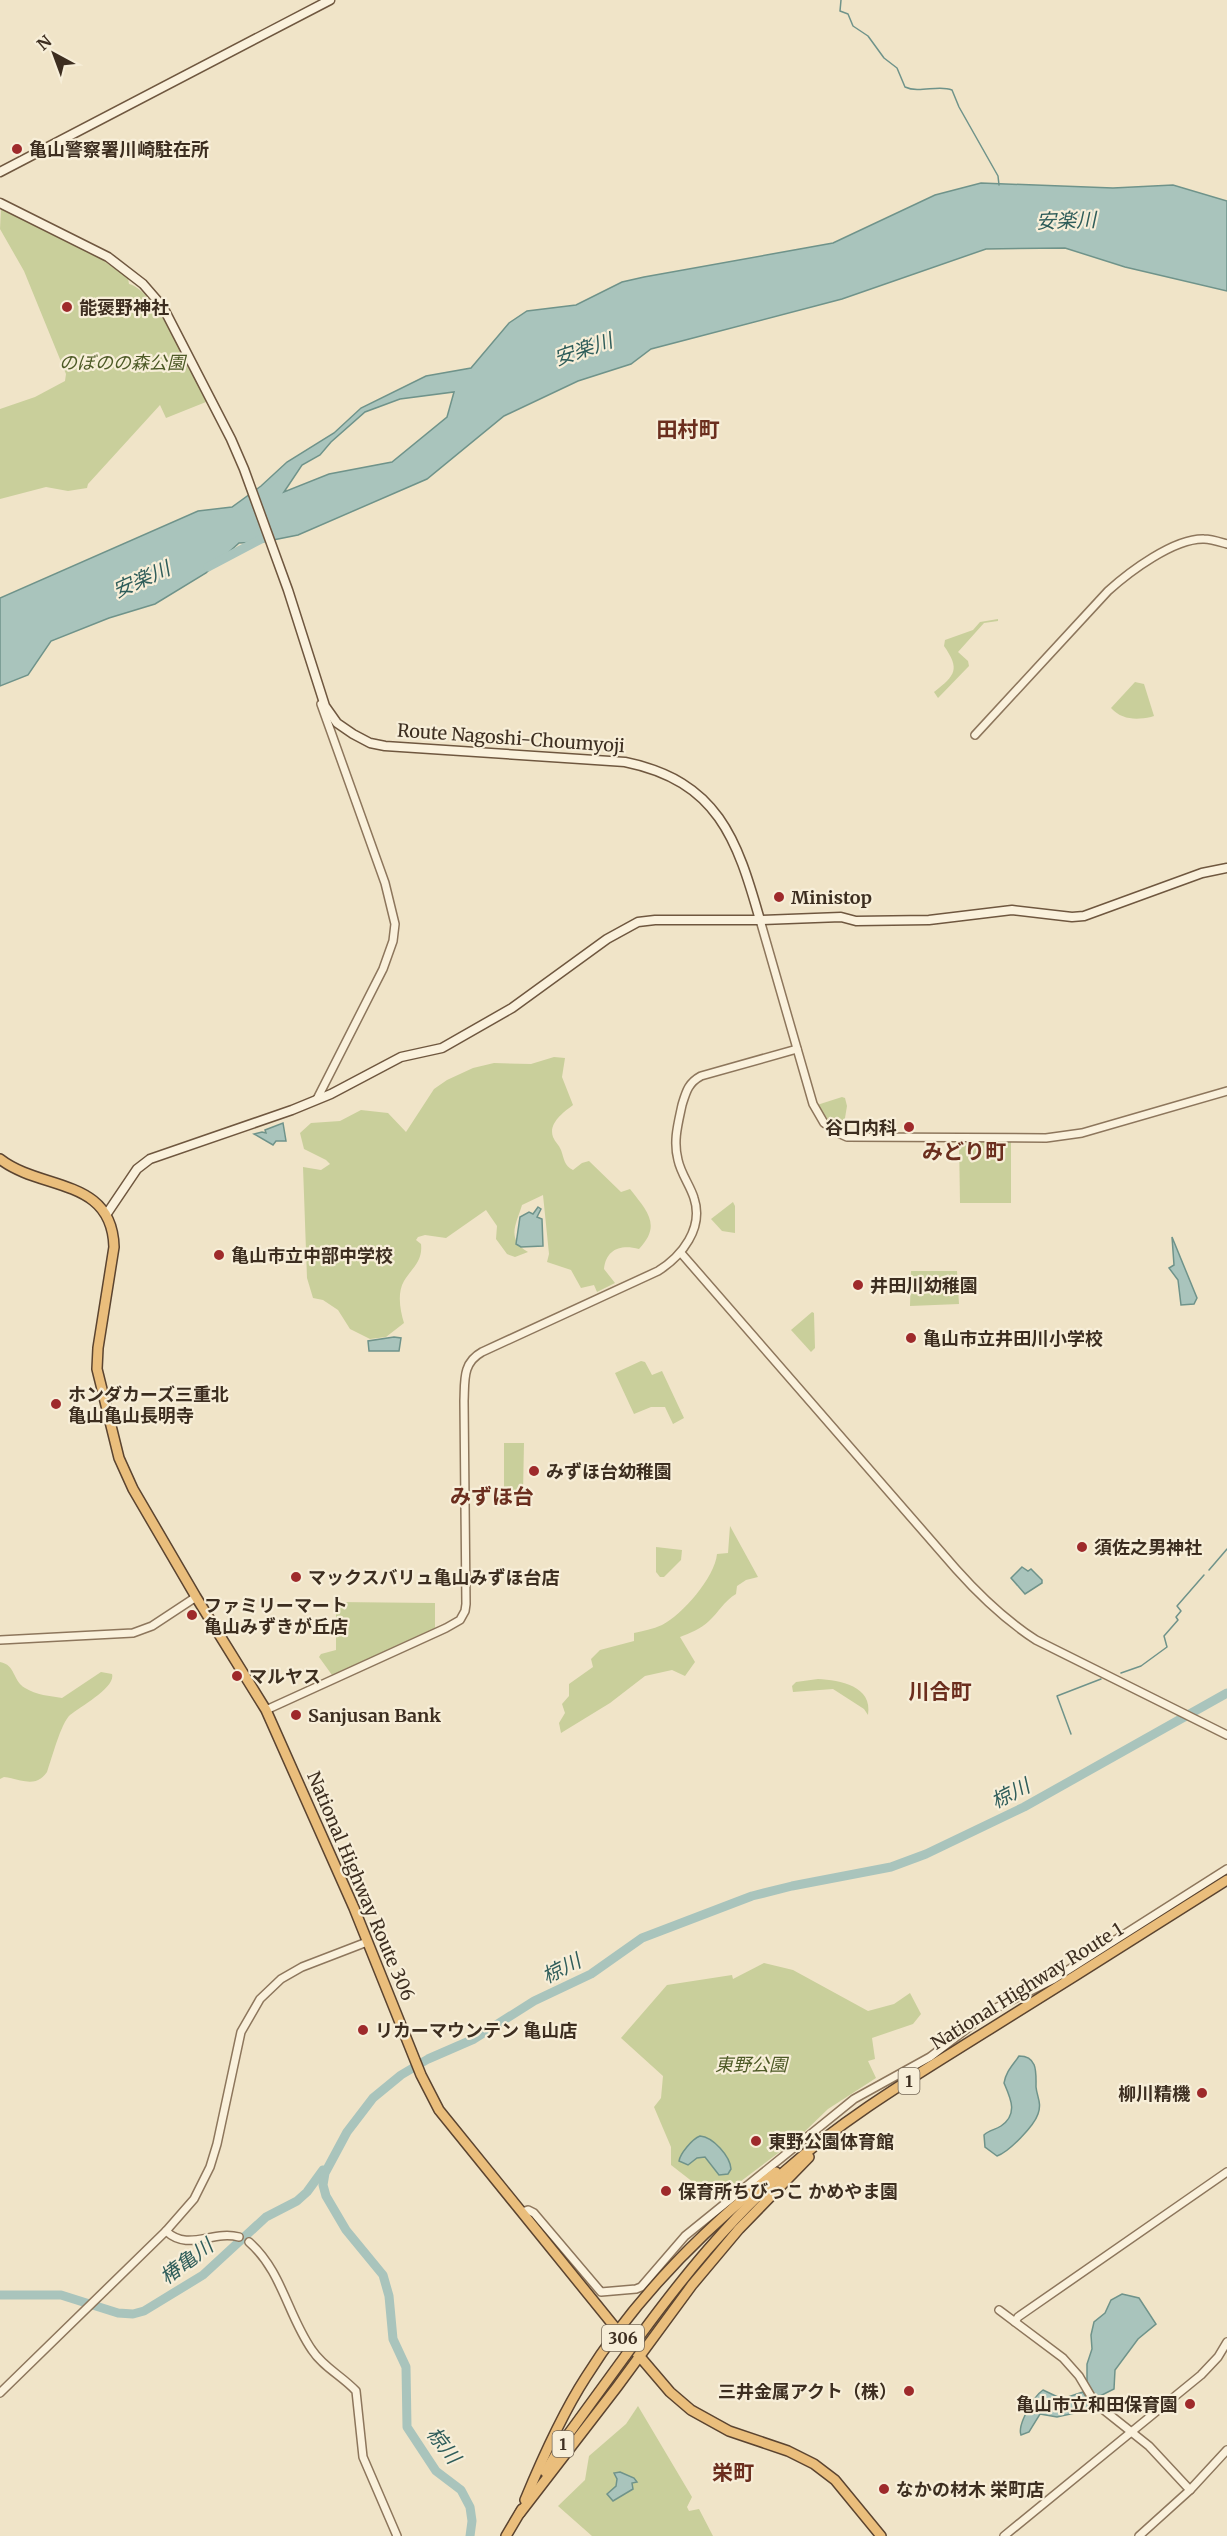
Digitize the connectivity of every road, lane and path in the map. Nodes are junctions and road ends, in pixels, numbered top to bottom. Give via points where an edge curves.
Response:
1 (330, 0) edge
2 (0, 172) edge
3 (0, 202) edge
4 (1227, 544) edge
5 (315, 677) junction
6 (975, 735) dead end
7 (1227, 868) edge
8 (760, 920) junction
9 (797, 1049) junction
10 (1227, 1091) edge
11 (317, 1100) junction
12 (0, 1159) edge
13 (106, 1215) junction
14 (681, 1253) junction
15 (196, 1598) junction
16 (0, 1640) edge
17 (266, 1710) junction
18 (1227, 1735) edge
19 (1227, 1869) edge
20 (1227, 1880) edge
21 (367, 1942) junction
22 (841, 2126) junction
23 (809, 2150) junction
24 (1227, 2172) edge
25 (522, 2212) junction
26 (166, 2231) junction
27 (239, 2237) dead end
28 (249, 2242) dead end
29 (999, 2310) dead end
30 (1015, 2322) junction
31 (618, 2331) junction
32 (1227, 2342) edge
33 (639, 2356) junction
34 (0, 2393) edge
35 (1132, 2432) junction
36 (1227, 2450) edge
37 (1190, 2490) junction
38 (520, 2513) junction
39 (397, 2536) edge
40 (506, 2536) edge
41 (880, 2536) edge
42 (1004, 2536) edge
43 (1139, 2536) edge

1 - 2 main road
3 - 5 main road, Route Nagoshi-Choumyoji via 108,257 153,295 167,314 244,469
4 - 6 street via 1203,539 1182,543 1126,575
5 - 8 main road, Route Nagoshi-Choumyoji via 334,720 370,742 625,762 679,782 711,808 730,833 743,860
5 - 11 street via 395,924 383,969
7 - 8 main road via 1084,916 1011,910 929,920
8 - 9 street
8 - 11 main road via 638,922 592,948 512,1008 447,1046 386,1063
9 - 10 street via 821,1119 838,1133 854,1137 1064,1136
9 - 14 street via 701,1076 689,1084 678,1121 676,1145 696,1210 692,1234
11 - 13 main road via 150,1159 137,1169
12 - 13 highway via 32,1175 76,1189
13 - 15 highway, National Highway Route 306 / 306 via 114,1247 98,1348 101,1389 127,1477
14 - 17 street via 658,1271 471,1360 465,1374 463,1616 446,1628
14 - 18 street via 998,1613 1036,1640
15 - 16 street via 152,1626 133,1633
15 - 17 highway, National Highway Route 306 / 306
17 - 21 highway, National Highway Route 306 / 306
19 - 25 street via 1054,1980 990,2011 930,2057 839,2109 685,2236 636,2289 601,2292 534,2213
20 - 22 highway, National Highway Route 1 / 1
21 - 25 highway, National Highway Route 306 / 306 via 439,2110
21 - 26 street via 290,1973 251,2011 237,2047 210,2167 195,2199
22 - 23 highway, National Highway Route 1 / 1
22 - 33 highway via 739,2229
23 - 31 highway via 789,2161 716,2223 646,2295
23 - 38 highway, National Highway Route 1 / 1, bridge via 764,2190 690,2270 567,2436
24 - 30 street
25 - 31 highway, National Highway Route 306 / 306
26 - 27 street via 185,2241 218,2235
26 - 34 street
28 - 39 street via 282,2287 315,2355 356,2391 363,2457
29 - 30 street
30 - 35 street via 1063,2358 1095,2403
31 - 33 highway, National Highway Route 306 / 306
31 - 38 highway via 575,2396
32 - 35 street via 1209,2367
33 - 38 highway
33 - 41 highway, National Highway Route 306 / 306 via 691,2410 729,2431 799,2456 828,2474
35 - 37 street
35 - 42 street
36 - 37 street
37 - 43 street
38 - 40 highway, National Highway Route 1 / 1

